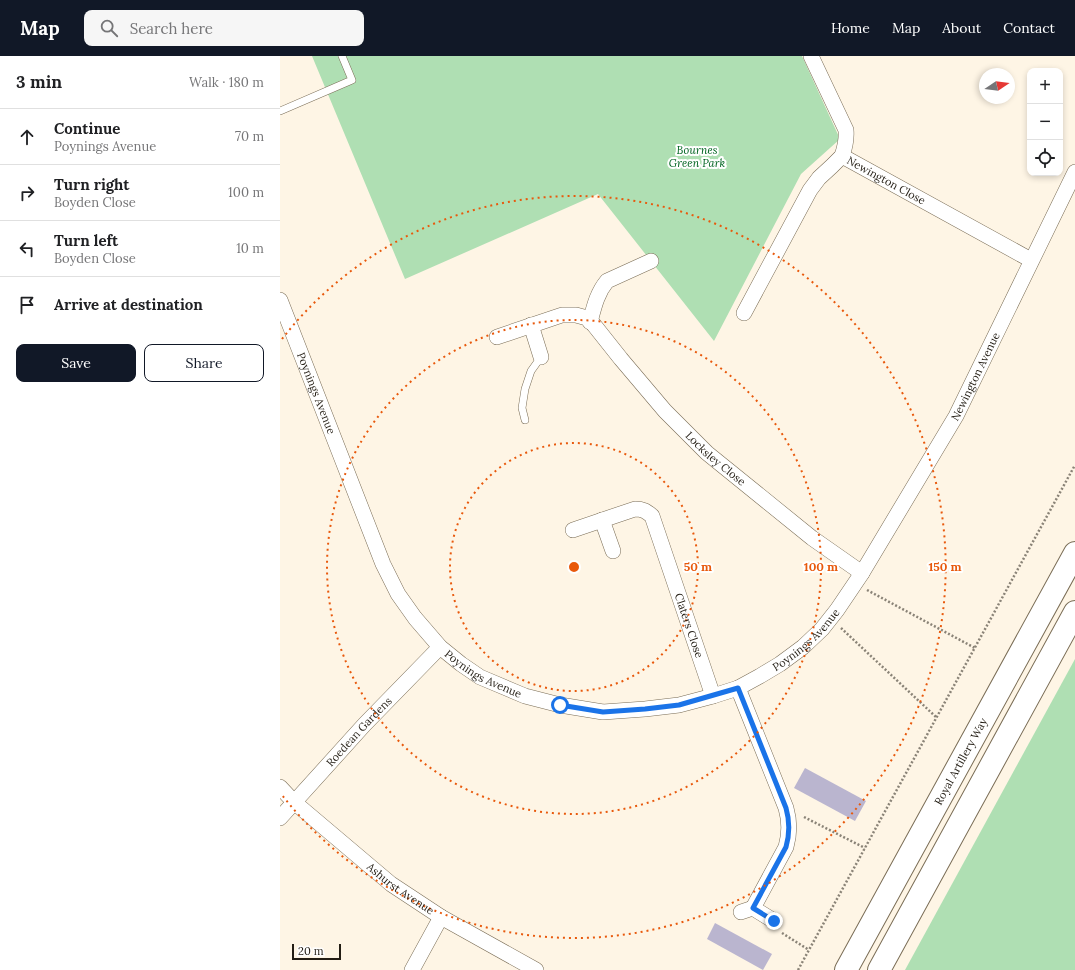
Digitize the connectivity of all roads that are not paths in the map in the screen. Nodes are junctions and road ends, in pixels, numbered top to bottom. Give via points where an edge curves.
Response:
1 (342, 56) edge
2 (811, 56) edge
3 (280, 111) edge
4 (842, 156) junction
5 (1075, 172) edge
6 (1031, 260) junction
7 (651, 262) dead end
8 (280, 300) edge
9 (744, 313) dead end
10 (590, 322) junction
11 (531, 325) junction
12 (497, 337) dead end
13 (541, 357) joint
14 (525, 420) dead end
15 (602, 520) junction
16 (573, 530) dead end
17 (613, 551) dead end
18 (1075, 553) edge
19 (858, 578) junction
20 (1075, 612) edge
21 (440, 646) junction
22 (738, 688) junction
23 (714, 696) junction
24 (280, 787) edge
25 (294, 802) junction
26 (280, 818) edge
27 (441, 917) junction
28 (774, 921) road end
29 (412, 970) edge
30 (536, 970) edge
31 (846, 970) edge
32 (879, 970) edge

1 - 3 lane via 352,80
2 - 4 street via 846,130 847,139
4 - 6 street, Newington Close
4 - 9 street, Newington Close via 810,190
5 - 6 street, Newington Avenue
6 - 19 street, Newington Avenue via 956,416
7 - 10 street via 607,281 602,286
8 - 21 street, Poynings Avenue via 384,564 398,594
10 - 11 street, Locksley Close via 587,318 568,315
10 - 19 street, Locksley Close via 665,411 707,452
11 - 12 street, Locksley Close
11 - 13 street
13 - 14 lane via 531,371 525,389 522,408
15 - 16 street, Claters Close
15 - 17 street
15 - 23 street, Claters Close via 635,509 647,511 652,516
18 - 31 main road, Royal Artillery Way
19 - 22 street, Poynings Avenue via 822,629 780,664
20 - 32 main road
21 - 23 street, Poynings Avenue via 480,676 525,696 560,705 603,712 679,705
21 - 25 street, Roedean Gardens
22 - 23 street, Poynings Avenue
22 - 28 street via 789,819 790,829 786,847 747,910
24 - 25 street, Ashurst Avenue
25 - 26 street, Roedean Gardens
25 - 27 street, Ashurst Avenue via 392,884
27 - 29 street
27 - 30 street, Ashurst Avenue

